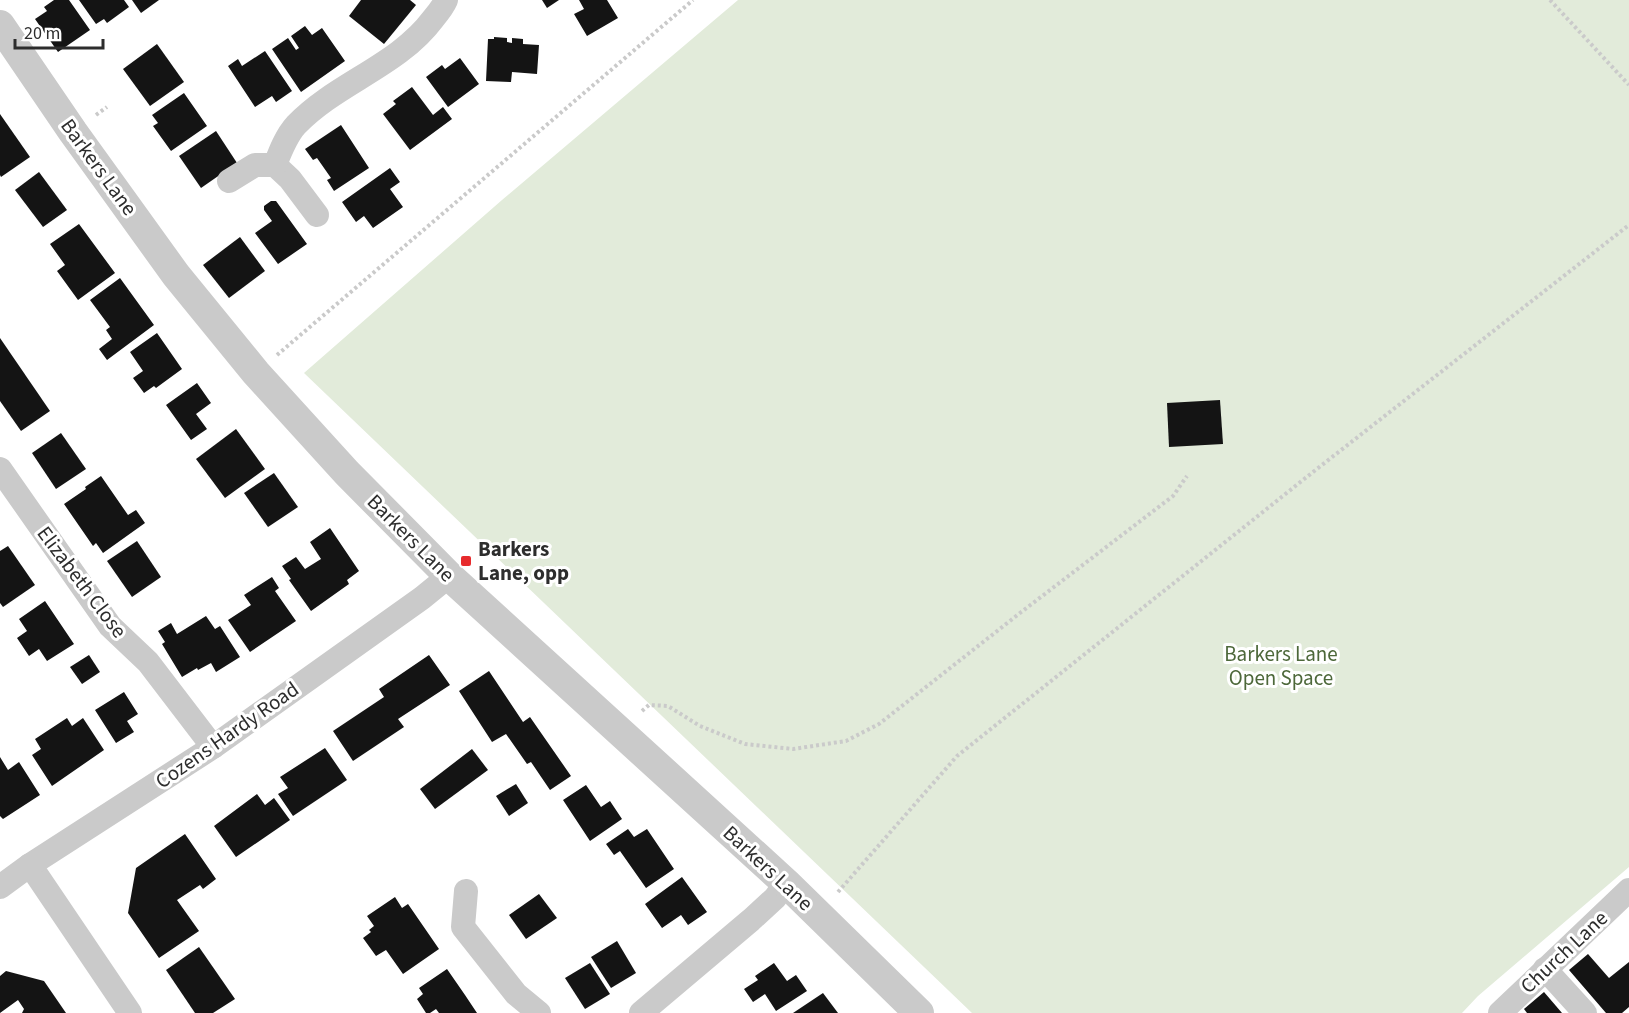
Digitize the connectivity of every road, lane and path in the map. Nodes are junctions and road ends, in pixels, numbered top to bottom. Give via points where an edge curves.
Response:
1 (446, 0) edge
2 (693, 0) edge
3 (1550, 0) edge
4 (0, 25) edge
5 (1629, 85) edge
6 (274, 165) junction
7 (229, 181) dead end
8 (317, 215) dead end
9 (1629, 225) edge
10 (256, 372) junction
11 (0, 469) edge
12 (1187, 476) dead end
13 (449, 576) junction
14 (621, 733) junction
15 (213, 747) junction
16 (30, 865) junction
17 (786, 883) junction
18 (0, 886) edge
19 (466, 891) dead end
20 (1629, 891) edge
21 (818, 914) junction
22 (1545, 969) junction
23 (130, 1013) edge
24 (539, 1013) edge
25 (641, 1013) edge
26 (919, 1013) edge
27 (1500, 1013) edge
28 (1585, 1013) edge

1 - 6 street via 423,33 318,105 294,127
2 - 10 path
3 - 5 path
4 - 10 street, Barkers Lane via 176,275
6 - 7 street via 255,165
6 - 8 street via 290,179
9 - 21 path via 957,756
10 - 13 street, Barkers Lane via 347,474
11 - 15 street, Elizabeth Close via 110,626 148,662
12 - 14 path via 1173,496 879,724 846,741 792,749 745,744 700,726 668,706 649,705
13 - 14 street, Barkers Lane
13 - 15 street, Cozens Hardy Road
14 - 17 street, Barkers Lane
15 - 16 street, Cozens Hardy Road
16 - 18 street, Cozens Hardy Road
16 - 23 street
17 - 21 street, Barkers Lane
17 - 25 street via 752,920
19 - 24 street via 463,927 516,994
20 - 22 street, Church Lane
21 - 26 street, Barkers Lane
22 - 27 street, Church Lane
22 - 28 street

